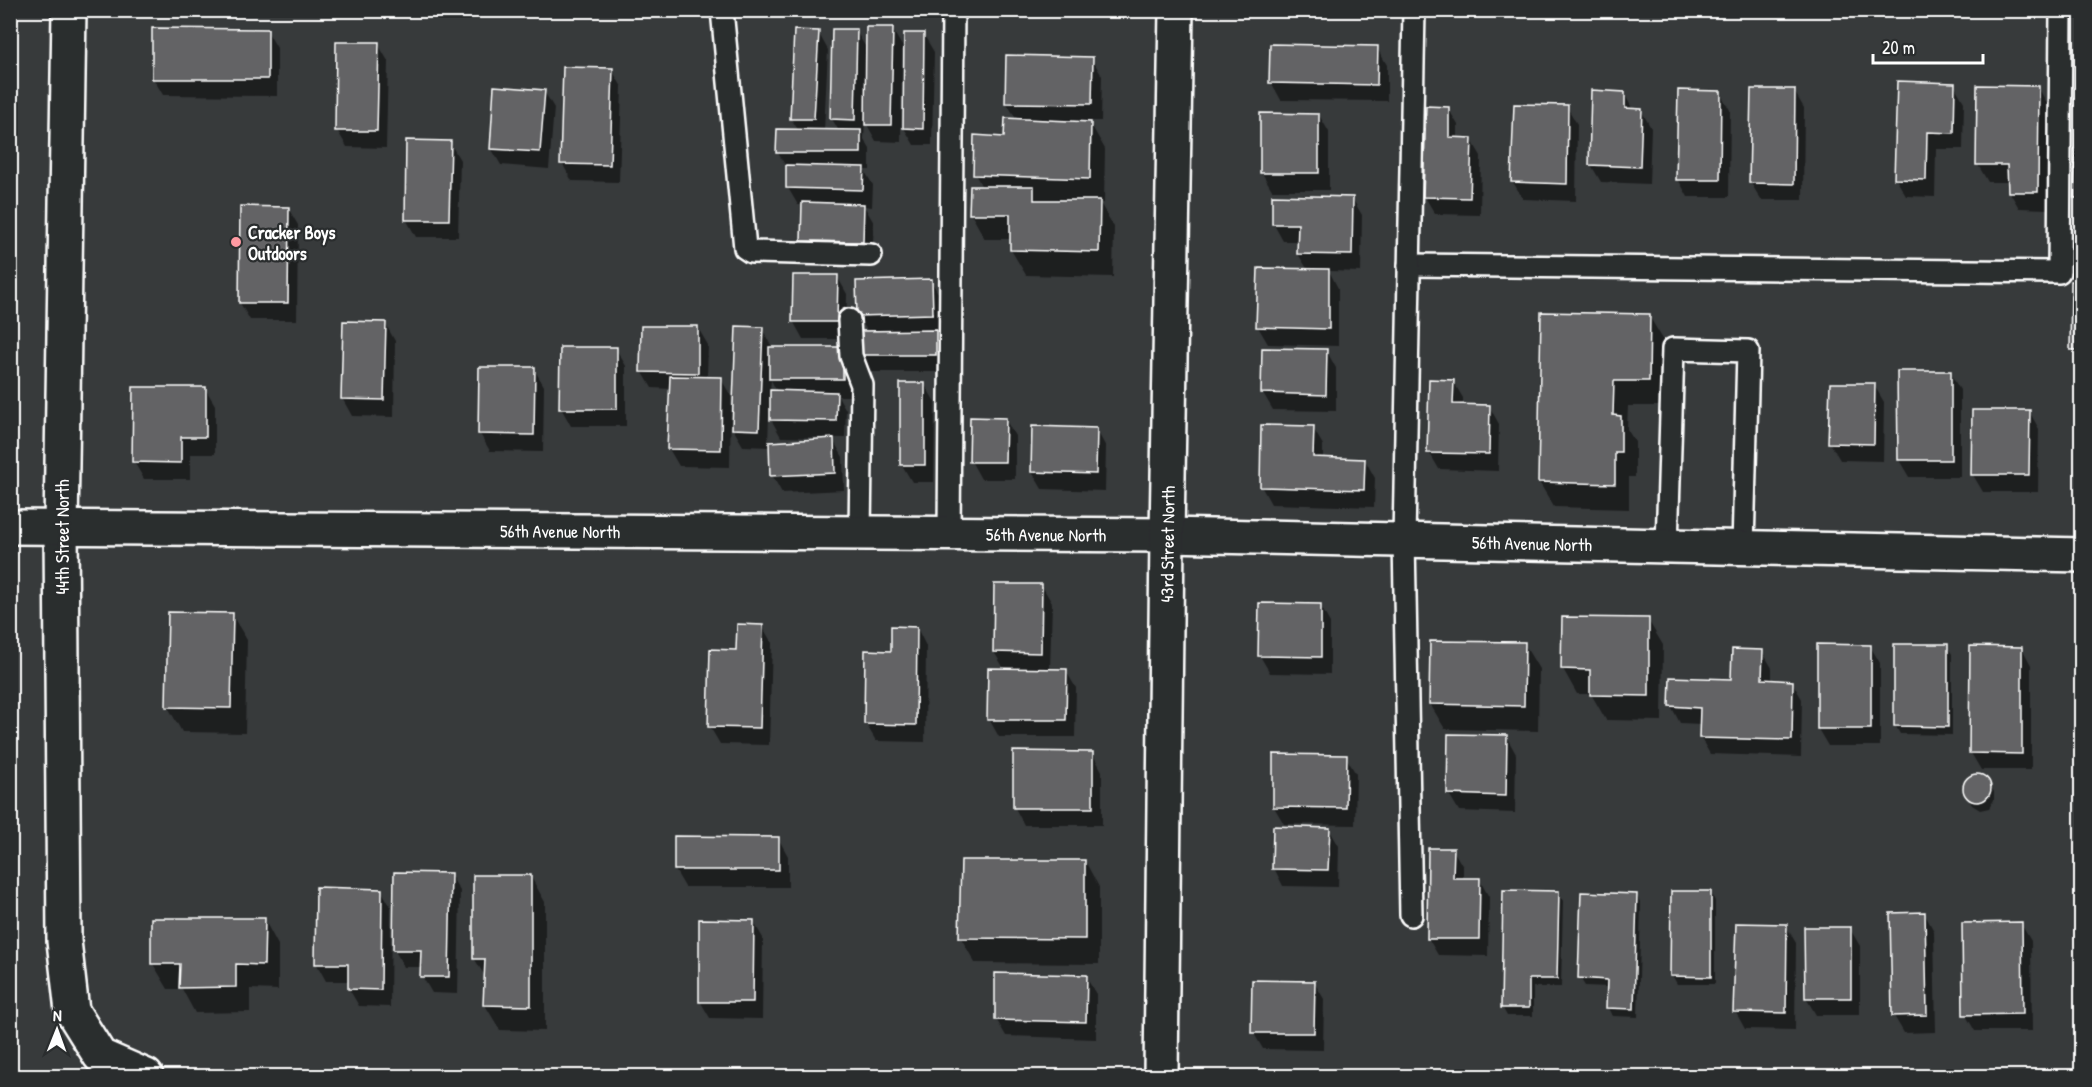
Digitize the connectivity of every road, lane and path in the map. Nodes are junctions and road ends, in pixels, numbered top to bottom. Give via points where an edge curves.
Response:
1 (69, 10) edge
2 (722, 10) edge
3 (953, 10) edge
4 (1176, 10) edge
5 (1414, 10) edge
6 (2061, 10) edge
7 (871, 255) dead end
8 (1409, 265) junction
9 (849, 320) dead end
10 (10, 527) edge
11 (61, 528) junction
12 (860, 533) junction
13 (949, 534) junction
14 (1167, 535) junction
15 (1404, 540) junction
16 (1667, 546) junction
17 (1743, 548) junction
18 (2082, 555) edge
19 (1411, 915) dead end
20 (146, 1077) edge
21 (1161, 1077) edge

1 - 11 street, 44th Street North
2 - 7 lane via 745,248 751,252
3 - 13 lane
4 - 14 street, 43rd Street North
5 - 8 lane
6 - 8 lane via 2059,272
8 - 15 lane
9 - 12 lane via 851,356 862,385
10 - 11 street, 56th Avenue North
11 - 12 street, 56th Avenue North
11 - 20 street, 44th Street North via 64,941 72,1011 100,1056
12 - 13 street, 56th Avenue North
13 - 14 street, 56th Avenue North
14 - 15 street, 56th Avenue North
14 - 21 street, 43rd Street North
15 - 16 street, 56th Avenue North
15 - 19 lane
16 - 17 street, 56th Avenue North
16 - 17 lane via 1672,349 1749,351
17 - 18 street, 56th Avenue North

